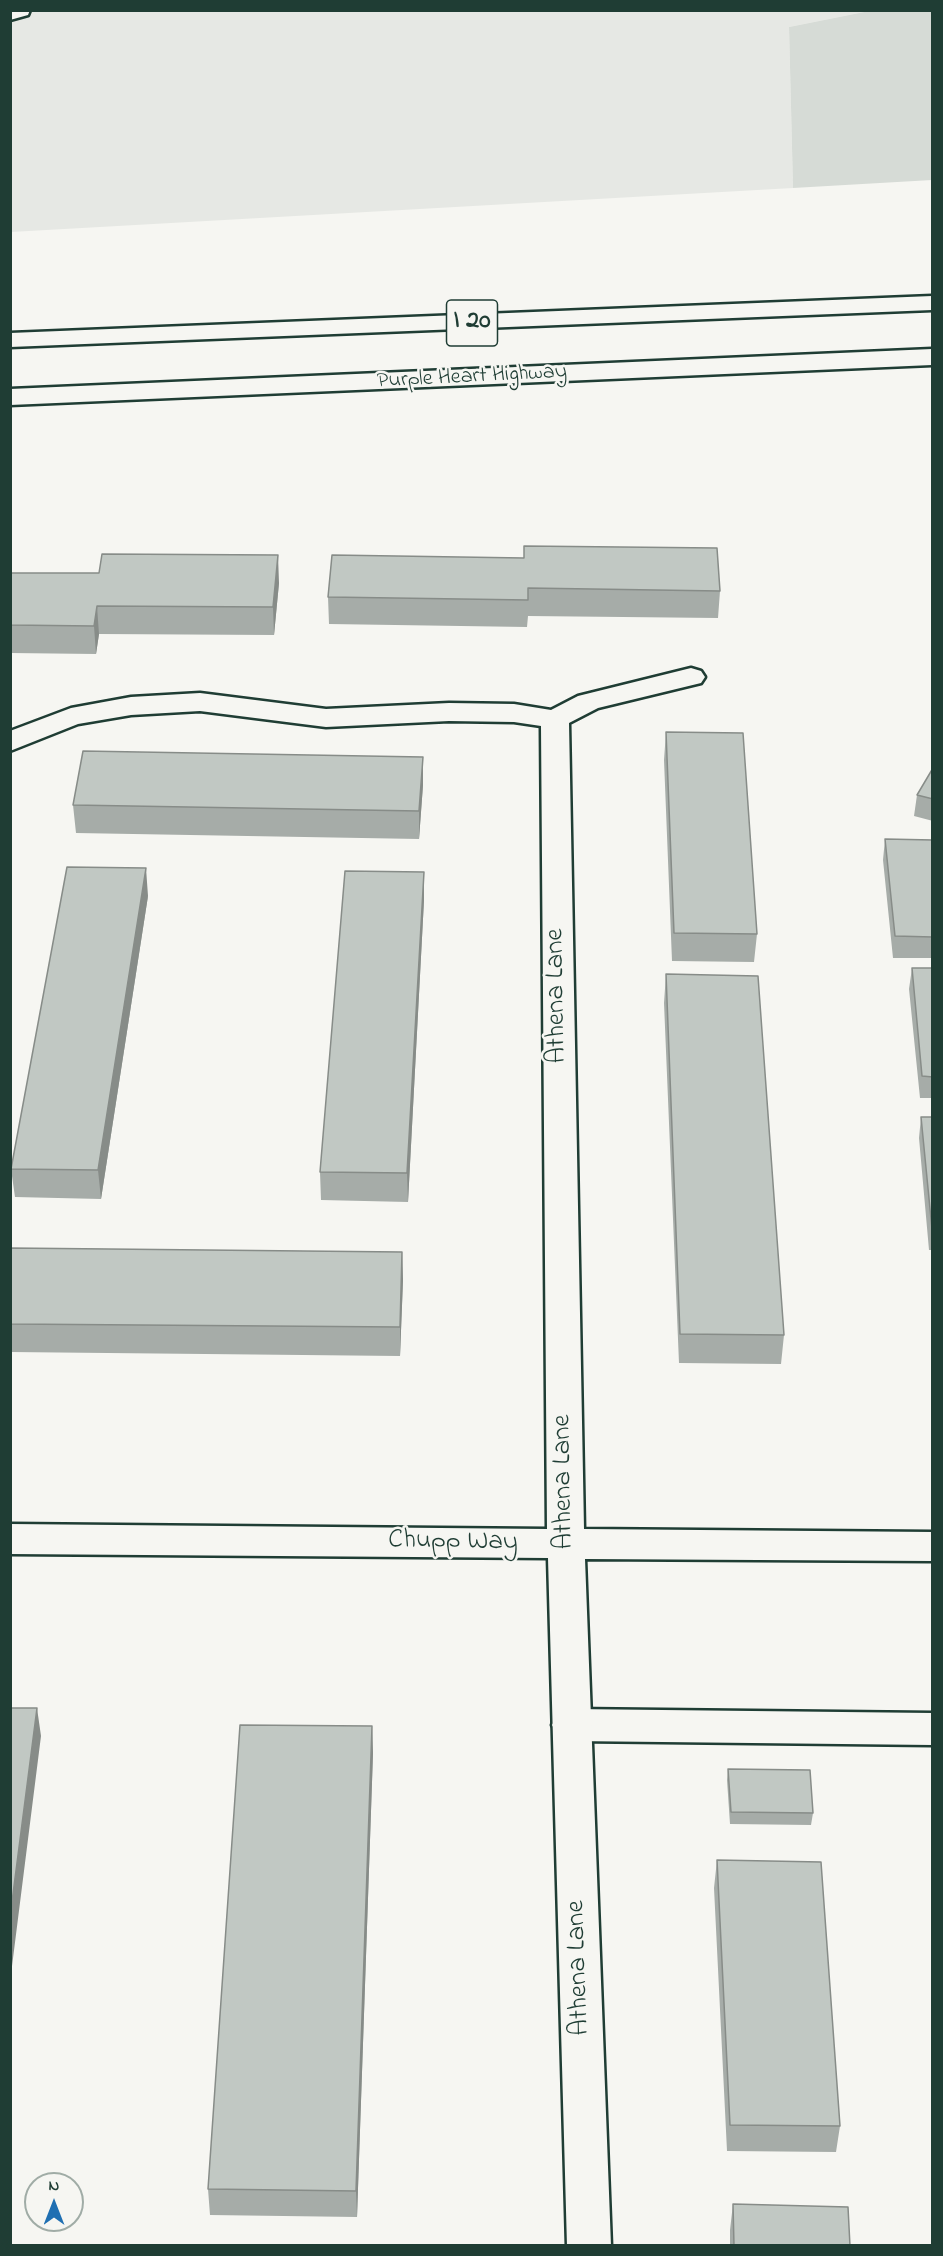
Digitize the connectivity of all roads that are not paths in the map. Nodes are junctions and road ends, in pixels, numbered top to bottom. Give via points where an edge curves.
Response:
1 (20, 10) edge
2 (10, 14) edge
3 (933, 303) edge
4 (10, 340) edge
5 (933, 357) edge
6 (10, 398) edge
7 (692, 677) dead end
8 (555, 719) junction
9 (10, 742) edge
10 (10, 1539) edge
11 (566, 1544) junction
12 (933, 1546) edge
13 (572, 1725) junction
14 (933, 1729) edge
15 (589, 2246) edge

1 - 2 main road
3 - 4 main road, I 20
5 - 6 main road, Purple Heart Highway / I 20
7 - 8 main road via 588,702
8 - 9 main road via 514,713 449,712 326,718 201,702 131,706 71,717
8 - 11 main road, Athena Lane
10 - 11 main road, Chupp Way
11 - 12 main road, Chupp Way
11 - 13 main road, Athena Lane
13 - 14 main road
13 - 15 main road, Athena Lane

